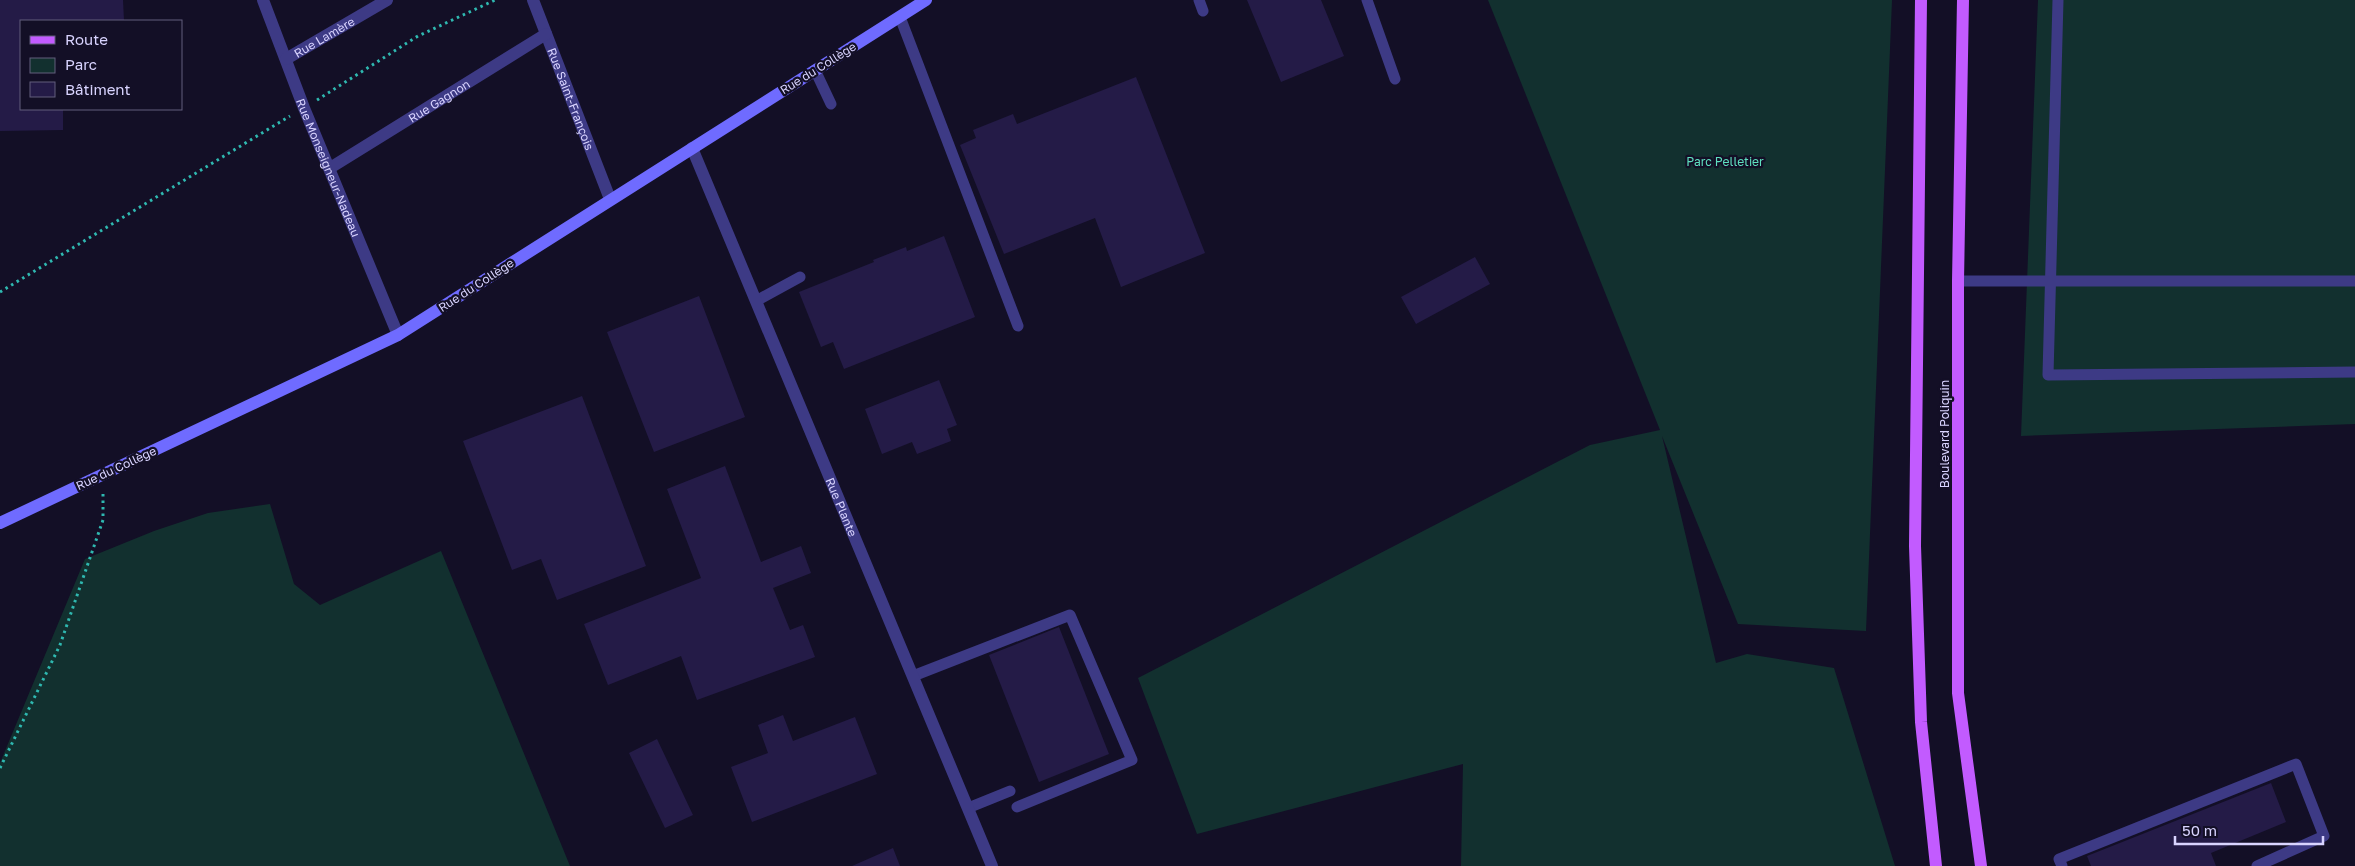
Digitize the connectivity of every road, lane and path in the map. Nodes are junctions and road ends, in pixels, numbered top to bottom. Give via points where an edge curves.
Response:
1 (263, 0) edge
2 (387, 0) edge
3 (495, 0) edge
4 (533, 0) edge
5 (926, 0) edge
6 (1367, 0) edge
7 (1921, 0) edge
8 (1963, 0) edge
9 (2058, 0) edge
10 (900, 17) junction
11 (546, 34) junction
12 (286, 60) junction
13 (815, 70) junction
14 (1394, 79) dead end
15 (831, 104) dead end
16 (304, 108) junction
17 (692, 148) junction
18 (330, 168) junction
19 (610, 199) junction
20 (800, 277) dead end
21 (2051, 280) junction
22 (1958, 281) junction
23 (2355, 281) edge
24 (0, 292) edge
25 (756, 301) junction
26 (1018, 326) dead end
27 (398, 334) junction
28 (2355, 372) edge
29 (103, 492) dead end
30 (0, 523) edge
31 (913, 676) junction
32 (0, 768) edge
33 (1010, 791) dead end
34 (1017, 807) dead end
35 (968, 808) junction
36 (992, 866) edge
37 (1936, 866) edge
38 (1981, 866) edge
39 (2062, 866) edge
40 (2257, 866) edge

1 - 12 street, Rue Monseigneur-Nadeau
2 - 12 street, Rue Lamère
3 - 16 path via 418,36
4 - 11 street, Rue Saint-François
5 - 10 street, Rue du Collège
6 - 14 lane
7 - 37 main road via 1914,546 1921,722
8 - 22 main road, Boulevard Poliquin
9 - 21 lane
10 - 13 street, Rue du Collège
10 - 26 lane
11 - 18 street, Rue Gagnon
11 - 19 street, Rue Saint-François
12 - 16 street, Rue Monseigneur-Nadeau
13 - 15 lane
13 - 17 street, Rue du Collège
16 - 18 street, Rue Monseigneur-Nadeau
16 - 24 path
17 - 19 street, Rue du Collège
17 - 25 street, Rue Plante
18 - 27 street, Rue Monseigneur-Nadeau
19 - 27 street, Rue du Collège
20 - 25 lane
21 - 22 lane
21 - 23 lane
21 - 28 lane via 2048,375
22 - 38 main road, Boulevard Poliquin via 1958,693
25 - 31 street, Rue Plante
27 - 30 street, Rue du Collège
29 - 32 path via 103,520 60,645
31 - 34 lane via 1070,615 1132,760
31 - 35 street, Rue Plante
33 - 35 lane
35 - 36 street, Rue Plante
39 - 40 lane via 2059,859 2296,764 2324,836

